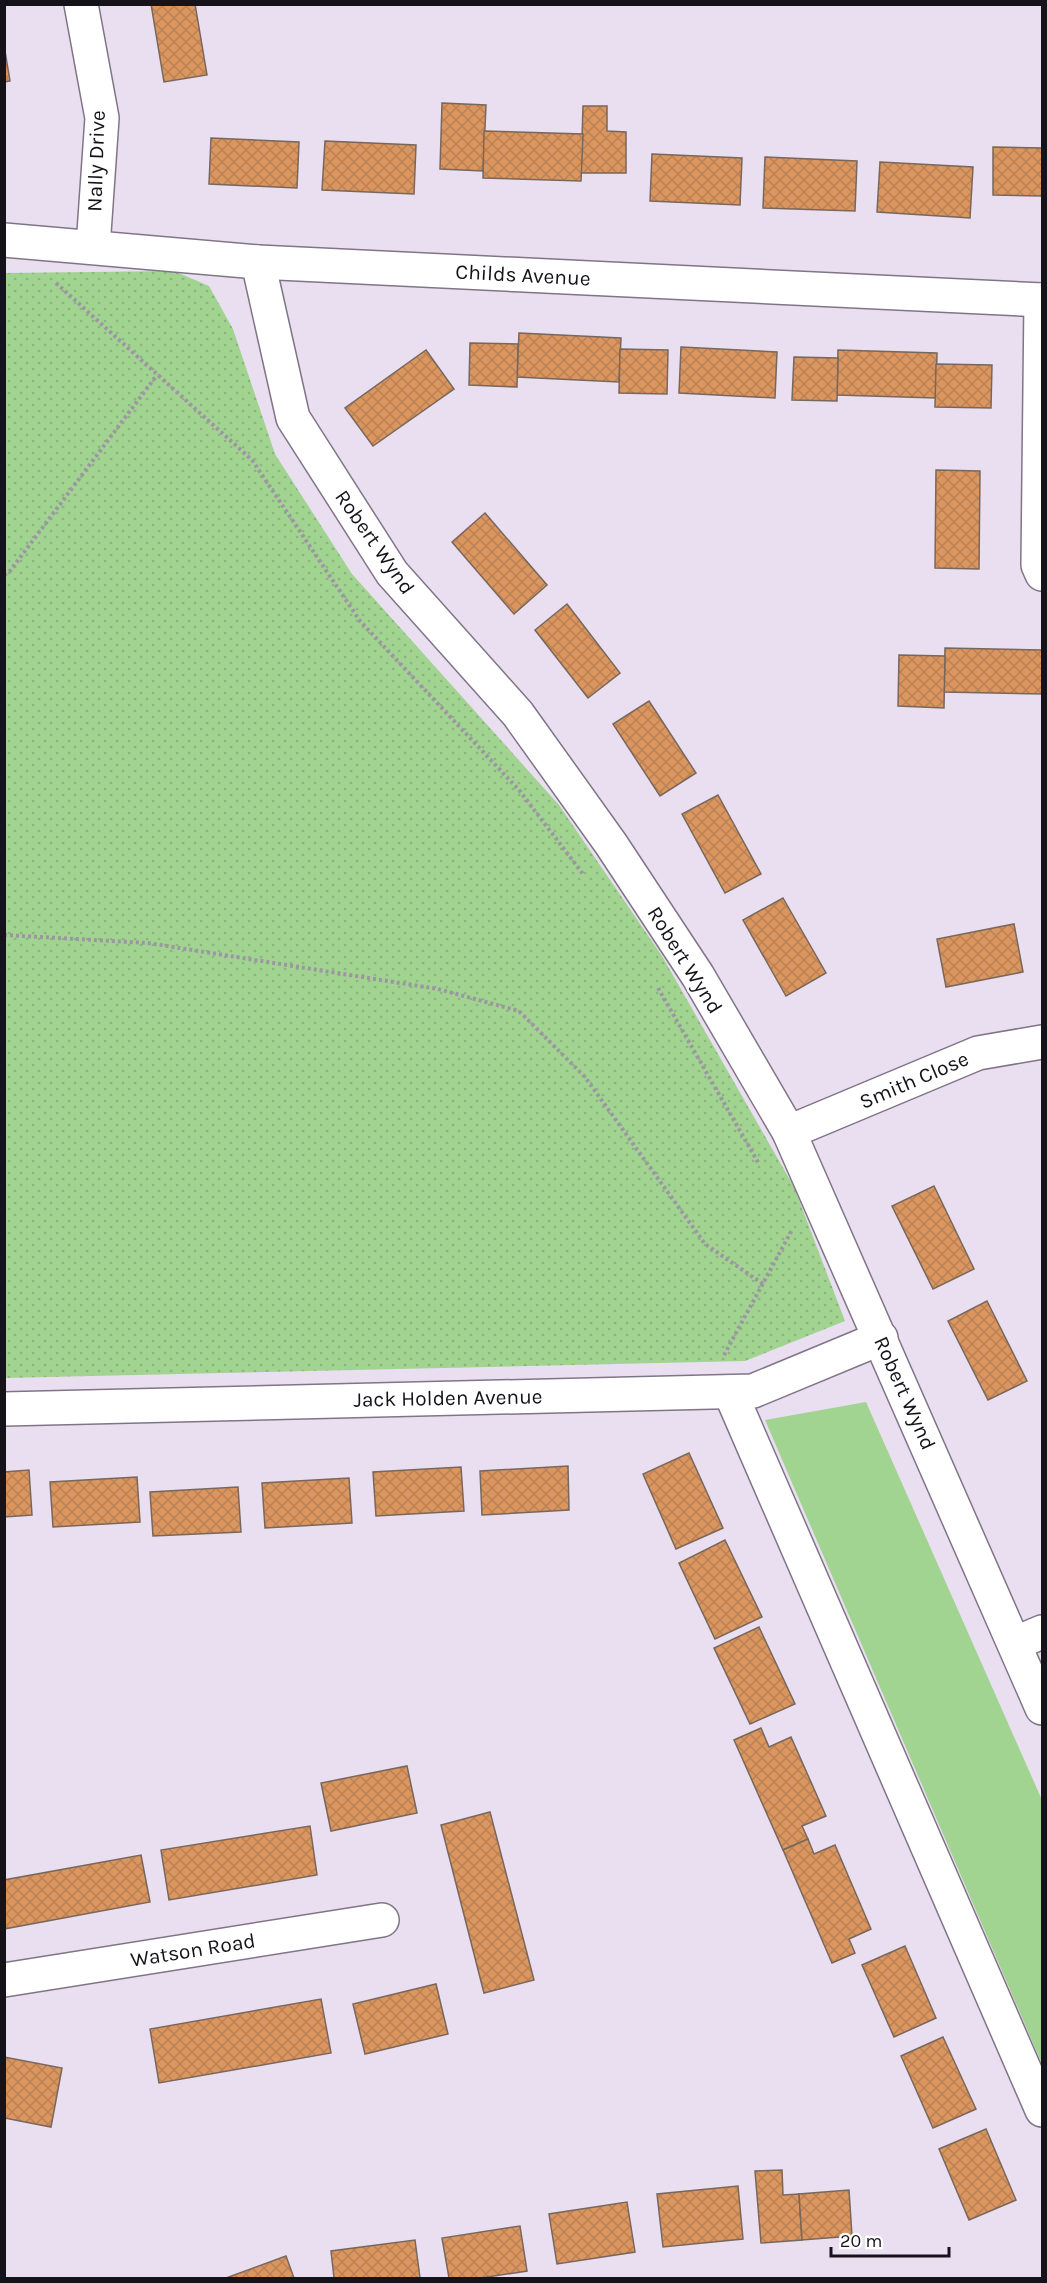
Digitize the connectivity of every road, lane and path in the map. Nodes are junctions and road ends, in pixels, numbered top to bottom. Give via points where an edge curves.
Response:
1 (81, 4) edge
2 (4, 240) edge
3 (93, 247) junction
4 (258, 262) junction
5 (52, 280) dead end
6 (1042, 300) edge
7 (157, 375) junction
8 (4, 574) edge
9 (1042, 574) edge
10 (587, 879) dead end
11 (4, 935) edge
12 (657, 987) dead end
13 (1042, 1042) edge
14 (789, 1132) junction
15 (765, 1173) dead end
16 (795, 1225) dead end
17 (763, 1284) junction
18 (881, 1338) junction
19 (717, 1392) junction
20 (4, 1409) edge
21 (1029, 1637) edge
22 (1042, 1708) edge
23 (382, 1920) dead end
24 (4, 1980) edge
25 (1042, 2110) edge

1 - 3 street, Nally Drive via 102,118
2 - 3 street, Childs Avenue
3 - 4 street, Childs Avenue
4 - 6 street, Childs Avenue
4 - 14 street, Robert Wynd via 293,418 392,573 518,714 611,844 698,976
5 - 7 path
6 - 9 street via 1038,565
7 - 8 path
7 - 10 path via 252,460 360,621 519,790
11 - 17 path via 148,943 438,989 519,1011 585,1077 705,1244
12 - 15 path
13 - 14 street, Smith Close via 978,1053
14 - 18 street, Robert Wynd
16 - 17 path
17 - 19 path
18 - 19 street, Jack Holden Avenue via 753,1391
18 - 21 street, Robert Wynd
19 - 20 street, Jack Holden Avenue
19 - 25 street
21 - 22 street, Robert Wynd
23 - 24 street, Watson Road

